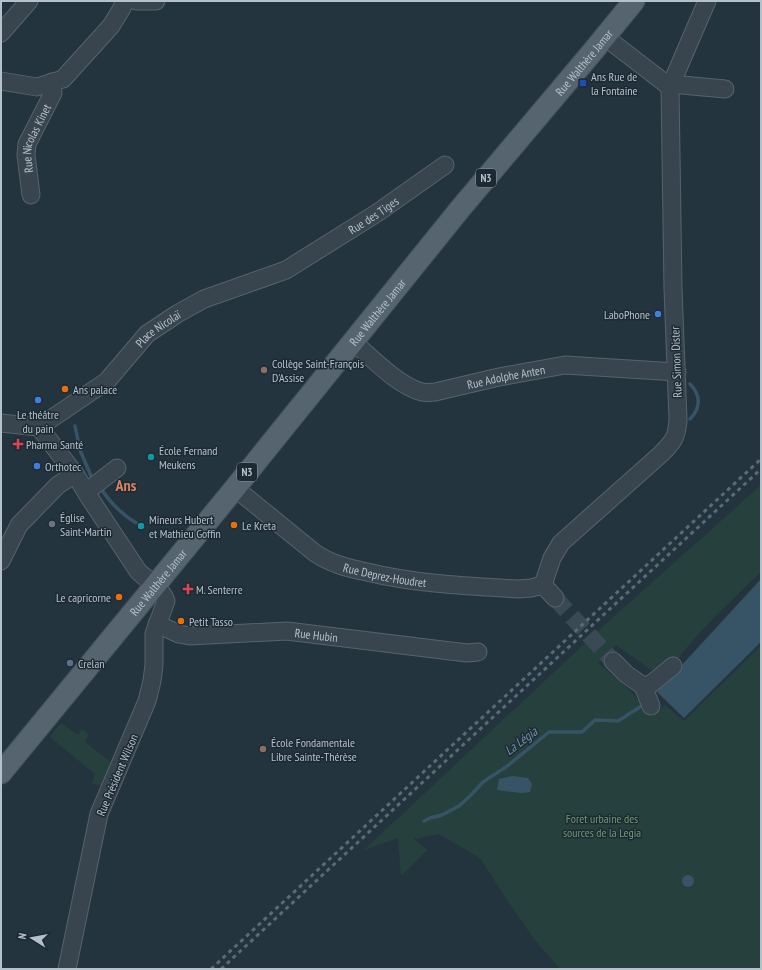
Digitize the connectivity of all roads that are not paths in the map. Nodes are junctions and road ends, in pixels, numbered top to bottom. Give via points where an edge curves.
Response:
1 (29, 1) edge
2 (124, 1) edge
3 (136, 1) edge
4 (156, 1) edge
5 (634, 1) edge
6 (707, 1) edge
7 (1, 33) edge
8 (605, 37) junction
9 (1, 81) edge
10 (52, 82) junction
11 (670, 85) junction
12 (725, 89) dead end
13 (445, 165) dead end
14 (31, 195) dead end
15 (299, 263) joint
16 (352, 342) junction
17 (677, 372) junction
18 (1, 423) edge
19 (39, 427) junction
20 (117, 468) dead end
21 (75, 474) junction
22 (235, 488) junction
23 (86, 492) junction
24 (1, 561) edge
25 (543, 585) junction
26 (154, 586) junction
27 (555, 598) tunnel mouth
28 (157, 624) junction
29 (478, 652) dead end
30 (613, 661) tunnel mouth
31 (673, 666) dead end
32 (643, 686) junction
33 (652, 706) dead end
34 (1, 773) edge
35 (67, 969) edge

1 - 7 street
2 - 10 street, Rue Nicolas Kinet via 111,26 100,39 63,79
3 - 4 street
5 - 8 main road, Rue Walthère Jamar / N3
6 - 11 street, Rue Simon Dister
8 - 11 street
8 - 16 main road, Rue Walthère Jamar / N3
9 - 10 street, Rue Nicolas Kinet via 37,87
10 - 14 street, Rue Nicolas Kinet via 53,93 27,144
11 - 12 street
11 - 17 street, Rue Simon Dister
13 - 15 street, Rue des Tiges via 389,206
15 - 19 street, Place Nicolaï via 271,276 204,299 176,314 148,334 107,381
16 - 17 street, Rue Adolphe Anten via 402,382 424,392 435,392 565,365
16 - 22 main road, Rue Walthère Jamar / N3
17 - 25 street, Rue Simon Dister via 676,436 661,454 561,543 552,558
18 - 19 street
19 - 21 street
20 - 23 street
21 - 23 street
21 - 24 street via 58,485 18,525
22 - 25 street, Rue Deprez-Houdret via 315,553 342,566 412,581 518,589
22 - 26 main road, Rue Walthère Jamar / N3
23 - 26 street via 138,571
25 - 27 street
26 - 28 street, Rue Président Wilson via 166,601
26 - 34 main road, Rue Walthère Jamar / N3
28 - 29 street, Rue Hubin via 190,636 287,631 467,653
28 - 35 street, Rue Président Wilson via 150,691 99,814
30 - 32 street
31 - 32 street via 651,684
32 - 33 street

